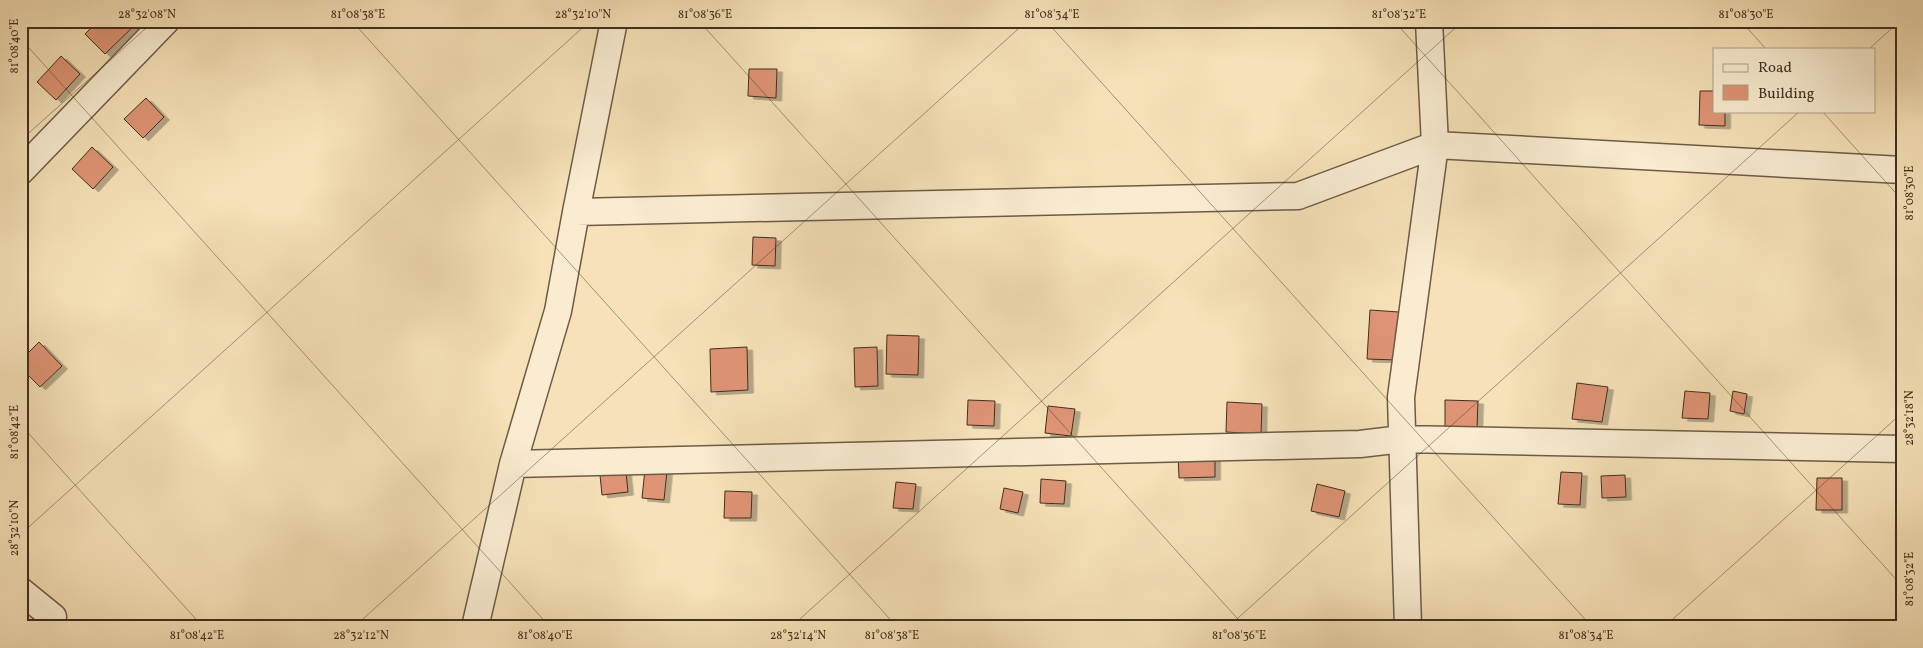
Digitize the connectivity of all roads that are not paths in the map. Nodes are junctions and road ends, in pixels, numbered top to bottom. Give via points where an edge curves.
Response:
1 (166, 21) edge
2 (614, 21) edge
3 (1429, 21) edge
4 (1435, 145) junction
5 (1902, 170) edge
6 (21, 171) edge
7 (576, 212) junction
8 (1402, 439) junction
9 (1902, 449) edge
10 (513, 464) junction
11 (21, 591) edge
12 (45, 627) edge
13 (475, 627) edge
14 (1408, 627) edge

1 - 6 street
2 - 7 street
3 - 4 street
4 - 5 street
4 - 7 street via 1298,196
4 - 8 street via 1401,397
7 - 10 street via 558,311
8 - 9 street
8 - 10 street via 1360,444
8 - 14 street
10 - 13 street
11 - 12 street via 53,618

